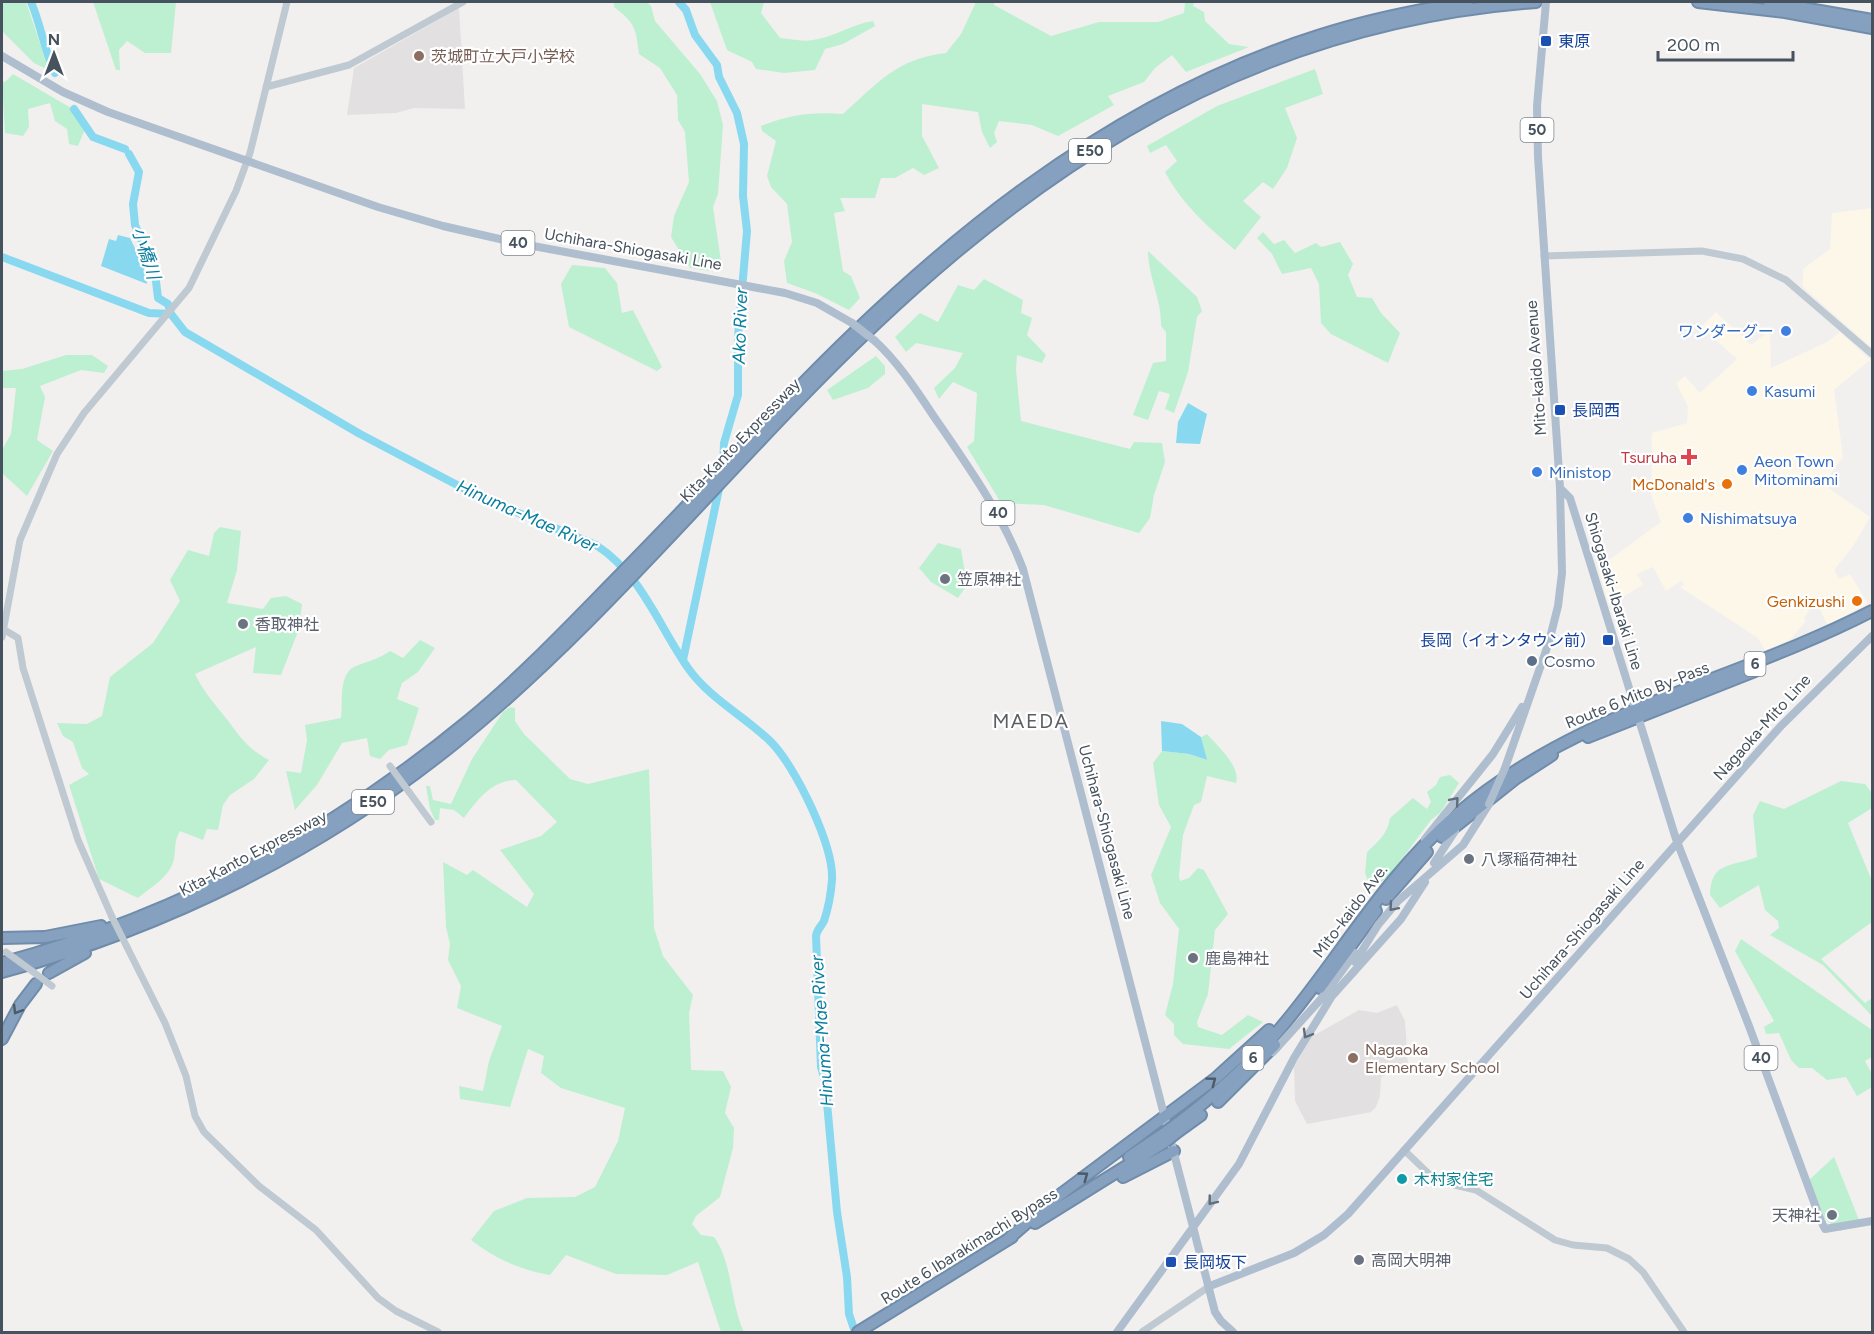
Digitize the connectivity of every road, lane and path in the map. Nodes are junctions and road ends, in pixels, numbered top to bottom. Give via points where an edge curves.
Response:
1 (288, 2) edge
2 (463, 2) edge
3 (1467, 2) edge
4 (1538, 2) edge
5 (1546, 2) edge
6 (1698, 2) edge
7 (1769, 2) edge
8 (1542, 16) junction
9 (1872, 20) edge
10 (1872, 27) edge
11 (2, 56) edge
12 (266, 87) junction
13 (247, 162) junction
14 (1544, 256) junction
15 (1872, 354) edge
16 (734, 463) junction
17 (1560, 488) junction
18 (1575, 515) junction
19 (1561, 517) junction
20 (1872, 611) edge
21 (1872, 618) edge
22 (3, 629) junction
23 (1872, 636) edge
24 (2, 637) edge
25 (532, 669) junction
26 (1530, 694) junction
27 (1635, 713) junction
28 (390, 766) dead end
29 (1483, 805) junction
30 (432, 822) dead end
31 (1677, 843) junction
32 (1434, 863) dead end
33 (1409, 866) junction
34 (1425, 882) dead end
35 (208, 888) junction
36 (192, 904) junction
37 (1378, 925) junction
38 (4, 946) edge
39 (2, 963) edge
40 (2, 972) edge
41 (49, 974) dead end
42 (1319, 978) junction
43 (36, 984) dead end
44 (52, 986) dead end
45 (1340, 986) junction
46 (2, 1038) edge
47 (1242, 1080) junction
48 (1164, 1115) junction
49 (1175, 1130) junction
50 (1404, 1150) junction
51 (1174, 1151) junction
52 (1872, 1221) edge
53 (1194, 1224) junction
54 (1007, 1240) junction
55 (1210, 1286) junction
56 (438, 1332) edge
57 (858, 1332) edge
58 (1117, 1332) edge
59 (1142, 1332) edge
60 (1233, 1332) edge
61 (1684, 1332) edge

1 - 12 street
2 - 12 street via 350,65
3 - 16 highway, Kita-Kanto Expressway / E50 via 1364,23 1280,49 1172,95 1085,145 978,223 925,269 829,358
4 - 8 main road, Mito-kaido Avenue / 50
4 - 16 highway, Kita-Kanto Expressway / E50 via 1428,16 1321,43 1214,85 1125,130 1047,180 939,266
5 - 8 main road, Mito-kaido Avenue / 50
6 - 10 highway
7 - 9 highway
8 - 14 main road, Mito-kaido Avenue / 50 via 1537,129
11 - 13 main road, Uchihara-Shiogasaki Line / 40 via 84,103
12 - 13 street
13 - 22 street via 201,265 176,304 84,413 49,469 20,540
13 - 48 main road, Uchihara-Shiogasaki Line / 40, bridge via 443,226 785,293 817,303 852,323 903,371 986,492 1023,569
14 - 15 street via 1702,251 1743,259 1786,280
14 - 17 main road, Mito-kaido Avenue / 50
16 - 25 highway, Kita-Kanto Expressway / E50
17 - 18 main road, Shiogasaki-Ibaraki Line via 1569,496
17 - 19 main road, Mito-kaido Avenue / 50
18 - 19 main road via 1568,512
18 - 27 main road, Shiogasaki-Ibaraki Line
19 - 26 main road, Mito-kaido Avenue / 50 via 1558,606
20 - 27 highway, Route 6 Mito By-Pass / 6 via 1800,646
21 - 27 highway, Route 6 Mito By-Pass / 6 via 1802,652
22 - 24 street
22 - 56 street, bridge via 18,638 23,668 78,840 165,1023 186,1076 195,1116 204,1132 259,1186 316,1230 385,1304
23 - 31 main road, Nagaoka-Mito Line via 1816,689
25 - 35 highway, Kita-Kanto Expressway / E50 via 360,802 285,849
25 - 36 highway, Kita-Kanto Expressway / E50 via 456,742 383,796 288,856
26 - 29 main road, bridge via 1505,768
33 -> 26 main road via 1493,754
27 - 29 highway, Route 6 Mito By-Pass / 6 via 1553,754
27 - 31 main road, Shiogasaki-Ibaraki Line
27 - 33 highway, Route 6 Mito By-Pass / 6 via 1561,742 1515,770 1455,815
28 - 30 street, bridge
29 - 32 main road via 1447,840
29 - 33 highway, Route 6 Mito By-Pass / 6
29 -> 37 main road via 1463,845 1413,886
31 - 50 main road, Uchihara-Shiogasaki Line
31 - 52 main road, 40 via 1825,1229
33 - 42 highway, Mito-kaido Ave. / 6
33 - 47 highway, Mito-kaido Ave. / 6 via 1295,1021
34 - 45 main road via 1401,919
35 - 38 highway via 89,929
35 - 39 highway, Kita-Kanto Expressway / E50 via 88,937
36 - 40 highway, Kita-Kanto Expressway / E50 via 82,948
36 - 41 highway
37 - 45 main road
37 - 47 main road via 1302,1022
38 - 44 street, bridge
48 -> 42 highway via 1249,1051
42 - 49 highway, Route 6 Ibarakimachi Bypass / 6 via 1282,1026 1234,1077
43 -> 46 highway
45 -> 53 main road via 1303,1042 1239,1164
47 - 49 highway, Route 6 Ibarakimachi Bypass / 6
48 - 51 main road, 40
54 -> 48 highway
49 - 54 highway, Route 6 Ibarakimachi Bypass / 6, bridge
50 - 55 main road, Uchihara-Shiogasaki Line via 1348,1214 1313,1243 1271,1264
50 - 61 street via 1429,1174 1446,1183 1476,1190 1555,1240 1607,1248 1629,1259 1643,1272
51 - 53 main road, 40
51 - 54 highway
53 - 55 main road, 40
53 - 58 main road
54 - 57 highway, Route 6 Ibarakimachi Bypass / 6
55 - 59 street
55 - 60 main road via 1218,1317

